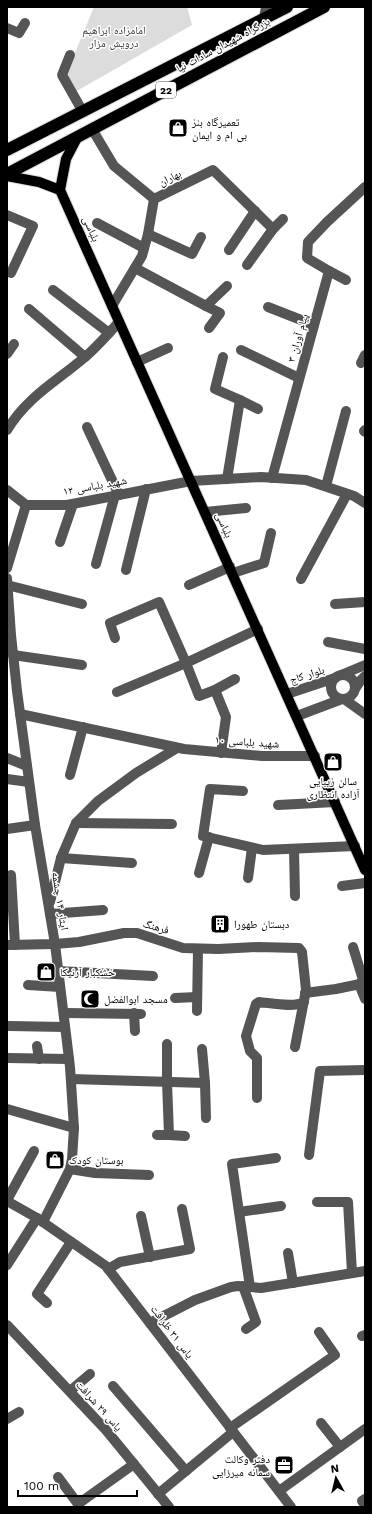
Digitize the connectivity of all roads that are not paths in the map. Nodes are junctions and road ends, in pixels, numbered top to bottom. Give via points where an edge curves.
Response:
1 (287, 7) edge
2 (324, 7) edge
3 (265, 13) edge
4 (25, 23) dead end
5 (7, 28) edge
6 (70, 55) dead end
7 (83, 112) junction
8 (92, 129) junction
9 (78, 136) junction
10 (7, 150) edge
11 (7, 175) edge
12 (365, 187) edge
13 (60, 190) junction
14 (154, 199) junction
15 (255, 211) junction
16 (7, 215) edge
17 (283, 219) dead end
18 (97, 223) dead end
19 (273, 229) junction
20 (148, 234) junction
21 (201, 237) dead end
22 (144, 248) junction
23 (229, 250) dead end
24 (247, 265) dead end
25 (135, 268) junction
26 (329, 271) junction
27 (11, 273) dead end
28 (346, 280) dead end
29 (226, 286) dead end
30 (53, 290) dead end
31 (112, 306) junction
32 (206, 306) junction
33 (268, 307) dead end
34 (29, 309) dead end
35 (119, 322) junction
36 (314, 324) junction
37 (210, 328) dead end
38 (109, 333) junction
39 (14, 344) dead end
40 (168, 348) dead end
41 (241, 350) dead end
42 (7, 354) edge
43 (85, 357) junction
44 (223, 357) dead end
45 (137, 362) junction
46 (299, 378) junction
47 (240, 400) junction
48 (258, 409) dead end
49 (346, 411) dead end
50 (87, 427) dead end
51 (7, 430) edge
52 (272, 478) junction
53 (227, 479) junction
54 (191, 480) junction
55 (326, 486) junction
56 (146, 489) junction
57 (7, 490) edge
58 (348, 494) junction
59 (117, 495) junction
60 (365, 503) edge
61 (73, 504) junction
62 (26, 505) junction
63 (246, 508) dead end
64 (205, 512) junction
65 (271, 533) dead end
66 (60, 542) dead end
67 (9, 557) edge
68 (96, 564) dead end
69 (7, 568) edge
70 (126, 570) dead end
71 (231, 570) junction
72 (7, 578) edge
73 (301, 579) dead end
74 (8, 585) edge
75 (189, 585) dead end
76 (365, 602) edge
77 (82, 604) dead end
78 (336, 604) dead end
79 (258, 628) junction
80 (9, 635) edge
81 (115, 638) dead end
82 (328, 642) dead end
83 (365, 649) edge
84 (13, 654) junction
85 (186, 663) junction
86 (82, 665) dead end
87 (365, 665) edge
88 (11, 676) edge
89 (365, 676) edge
90 (338, 677) junction
91 (235, 679) dead end
92 (215, 690) junction
93 (355, 690) junction
94 (117, 692) dead end
95 (287, 694) junction
96 (343, 699) junction
97 (365, 711) edge
98 (20, 714) junction
99 (365, 714) edge
100 (297, 716) junction
101 (83, 727) junction
102 (177, 748) junction
103 (221, 752) junction
104 (315, 756) junction
105 (7, 758) edge
106 (27, 766) junction
107 (70, 775) dead end
108 (7, 780) edge
109 (29, 782) junction
110 (243, 791) dead end
111 (335, 802) junction
112 (278, 805) dead end
113 (76, 823) junction
114 (172, 824) dead end
115 (35, 825) junction
116 (7, 829) edge
117 (209, 837) junction
118 (355, 846) junction
119 (252, 848) junction
120 (294, 849) junction
121 (61, 858) junction
122 (132, 863) dead end
123 (365, 870) edge
124 (199, 873) dead end
125 (11, 875) dead end
126 (248, 878) dead end
127 (365, 883) edge
128 (342, 886) dead end
129 (295, 896) dead end
130 (49, 910) junction
131 (103, 910) dead end
132 (55, 944) junction
133 (11, 945) edge
134 (353, 947) dead end
135 (198, 949) junction
136 (58, 971) junction
137 (153, 976) dead end
138 (363, 983) edge
139 (28, 985) dead end
140 (60, 987) junction
141 (198, 997) junction
142 (305, 997) junction
143 (175, 998) dead end
144 (365, 999) edge
145 (197, 1010) dead end
146 (64, 1013) junction
147 (9, 1026) dead end
148 (65, 1027) junction
149 (135, 1032) dead end
150 (167, 1044) dead end
151 (37, 1046) dead end
152 (295, 1047) dead end
153 (202, 1049) dead end
154 (7, 1058) edge
155 (39, 1059) junction
156 (69, 1059) junction
157 (365, 1070) edge
158 (71, 1079) junction
159 (166, 1082) junction
160 (205, 1083) junction
161 (257, 1098) dead end
162 (7, 1109) edge
163 (206, 1118) dead end
164 (74, 1128) junction
165 (157, 1135) dead end
166 (169, 1135) junction
167 (185, 1136) dead end
168 (34, 1151) dead end
169 (309, 1154) dead end
170 (276, 1158) dead end
171 (70, 1169) junction
172 (149, 1175) dead end
173 (7, 1200) edge
174 (317, 1202) dead end
175 (281, 1206) dead end
176 (182, 1209) dead end
177 (239, 1212) junction
178 (141, 1216) dead end
179 (40, 1220) junction
180 (71, 1242) junction
181 (288, 1253) dead end
182 (150, 1256) junction
183 (7, 1266) edge
184 (108, 1269) junction
185 (365, 1271) edge
186 (352, 1273) junction
187 (293, 1283) junction
188 (247, 1287) junction
189 (47, 1303) dead end
190 (150, 1323) junction
191 (8, 1327) edge
192 (246, 1329) dead end
193 (319, 1332) dead end
194 (90, 1374) dead end
195 (114, 1386) dead end
196 (70, 1391) junction
197 (19, 1412) dead end
198 (7, 1419) edge
199 (321, 1423) dead end
200 (365, 1429) edge
201 (232, 1430) junction
202 (340, 1447) junction
203 (134, 1464) junction
204 (186, 1470) junction
205 (58, 1477) dead end
206 (279, 1491) junction
207 (158, 1494) junction
208 (365, 1499) edge
209 (365, 1505) edge
210 (168, 1507) edge
211 (291, 1507) edge

1 - 3 highway, بزرگراه شهیدان سادات نیا / 22
2 - 8 highway, بزرگراه شهیدان سادات نیا / 22
3 - 7 highway, بزرگراه شهیدان سادات نیا / 22
4 - 5 street via 19,33
6 - 7 street via 62,75
7 - 10 highway, بزرگراه شهیدان سادات نیا / 22
8 - 9 highway, بزرگراه شهیدان سادات نیا / 22
8 - 14 street via 114,166
9 - 11 highway, بزرگراه شهیدان سادات نیا / 22
9 - 13 main road via 66,159
11 - 13 main road
12 - 26 street via 308,242 307,258
13 - 31 main road, بلباسی
14 - 15 street, بهاران via 213,170
14 - 20 street, بهاران
15 - 19 street, بهاران
15 - 23 street
16 - 27 street via 33,226
17 - 19 street
18 - 22 street
19 - 24 street
20 - 21 street via 192,254
20 - 22 street, بهاران
22 - 25 street, بهاران
25 - 31 street, بهاران
25 - 32 street
26 - 28 street
26 - 36 street, پیام آوران ۳
29 - 32 street
30 - 38 street
31 - 35 main road, بلباسی
32 - 37 street via 220,312
33 - 36 street
34 - 43 street
35 - 38 street
35 - 45 main road, بلباسی
36 - 46 street, پیام آوران ۳
38 - 43 street
39 - 42 street
40 - 45 street
41 - 46 street
43 - 51 street via 39,392 16,416
44 - 47 street via 215,389
45 - 54 main road, بلباسی
46 - 52 street, پیام آوران ۳
47 - 48 street
47 - 53 street
49 - 55 street
50 - 59 street
52 - 53 street, شهید بلباسی ١٢
52 - 55 street, شهید بلباسی ١٢ via 306,480
53 - 54 street, شهید بلباسی ١٢
54 - 56 street, شهید بلباسی ١٢
54 - 64 main road, بلباسی
55 - 58 street, شهید بلباسی ١٢
56 - 59 street, شهید بلباسی ١٢
56 - 70 street
57 - 62 street
58 - 60 street, شهید بلباسی ١٢
58 - 73 street
59 - 61 street, شهید بلباسی ١٢
59 - 68 street
61 - 62 street, شهید بلباسی ١٢
61 - 66 street
62 - 67 street
63 - 64 street
64 - 71 main road, بلباسی
65 - 71 street via 264,563
67 - 69 street
71 - 75 street
71 - 79 main road, بلباسی
72 - 74 street, ایثار ۱۴ چشمه
74 - 77 street
74 - 80 street, ایثار ۱۴ چشمه
76 - 78 street
79 - 85 street
79 - 95 main road, بلباسی
80 - 84 street, ایثار ۱۴ چشمه
81 - 85 street via 110,623 159,602
82 - 83 street
84 - 86 street
84 - 88 street, ایثار ۱۴ چشمه
85 - 92 street via 199,696
85 - 94 street
87 - 90 street, بلوار کاج
88 - 98 street, ایثار ۱۴ چشمه
89 - 93 street
90 - 93 street via 345,675 352,679 355,682
90 - 95 street, بلوار کاج
90 - 96 street via 331,685 331,689 335,696
91 - 92 street
92 - 103 street via 226,717
93 - 96 street via 350,697
93 - 97 street
95 - 100 main road, بلباسی
96 - 99 street
96 - 100 street
98 - 101 street, شهید بلباسی ١٠
98 - 106 street, ایثار ۱۴ چشمه
100 - 104 main road, بلباسی
101 - 102 street, شهید بلباسی ١٠
101 - 107 street
102 - 103 street, شهید بلباسی ١٠
102 - 113 street via 98,800
103 - 104 street, شهید بلباسی ١٠ via 262,756
104 - 111 main road, بلباسی
105 - 106 street
106 - 109 street, ایثار ۱۴ چشمه
108 - 109 street
109 - 115 street, ایثار ۱۴ چشمه
110 - 117 street via 210,789 203,836
111 - 112 street
111 - 118 main road, بلباسی
113 - 114 street
113 - 121 street
115 - 116 street
115 - 130 street, ایثار ۱۴ چشمه
117 - 119 street
117 - 124 street
118 - 120 street
118 - 123 main road, بلباسی
119 - 120 street
119 - 126 street
120 - 129 street
121 - 122 street
121 - 130 street
125 - 133 street
127 - 128 street
130 - 131 street
130 - 132 street, ایثار ۱۴ چشمه
132 - 133 street, فرهنگ
132 - 135 street, فرهنگ via 137,933 183,948
132 - 136 street, ایثار ۱۴ چشمه
134 - 138 street
135 - 141 street
135 - 142 street, فرهنگ via 299,948 302,952
136 - 137 street
136 - 140 street, ایثار ۱۴ چشمه
138 - 142 street
138 - 144 street
139 - 140 street
140 - 146 street, ایثار ۱۴ چشمه
141 - 143 street
141 - 145 street
142 - 152 street
142 - 161 street via 300,1004 256,1004 246,1036 250,1051 257,1058
146 - 148 street, ایثار ۱۴ چشمه
146 - 149 street via 138,1014
147 - 148 street
148 - 156 street, ایثار ۱۴ چشمه
150 - 159 street
151 - 155 street
153 - 160 street
154 - 155 street
155 - 156 street
156 - 158 street, ایثار ۱۴ چشمه
157 - 169 street via 320,1071
158 - 159 street
158 - 164 street, ایثار ۱۴ چشمه
159 - 160 street
159 - 166 street
160 - 163 street
162 - 164 street
164 - 171 street, ایثار ۱۴ چشمه
165 - 166 street
166 - 167 street
168 - 173 street
170 - 177 street via 232,1164
171 - 172 street via 95,1173
171 - 179 street, ایثار ۱۴ چشمه
173 - 179 street, یاس ۳۱ ظرافت
174 - 186 street via 348,1202
175 - 177 street
176 - 182 street via 190,1249
177 - 188 street
178 - 182 street
179 - 180 street, یاس ۳۱ ظرافت
179 - 183 street, ایثار ۱۴ چشمه
180 - 184 street, یاس ۳۱ ظرافت
180 - 189 street via 37,1294
181 - 187 street
182 - 184 street via 120,1262
184 - 190 street, یاس ۳۱ ظرافت
185 - 186 street
186 - 187 street
187 - 188 street via 261,1288
188 - 190 street via 231,1288 202,1297
188 - 192 street via 256,1322
190 - 201 street, یاس ۳۱ ظرافت
191 - 196 street, یاس ۲۹ شرافت
193 - 201 street via 334,1355
194 - 196 street
195 - 204 street
196 - 203 street, یاس ۲۹ شرافت
197 - 198 street
199 - 202 street
200 - 202 street
201 - 204 street
201 - 206 street, یاس ۳۱ ظرافت
202 - 206 street
203 - 205 street via 78,1504
203 - 207 street, یاس ۲۹ شرافت
204 - 207 street
206 - 211 street, یاس ۳۱ ظرافت
207 - 210 street, یاس ۲۹ شرافت
208 - 209 street via 362,1501

